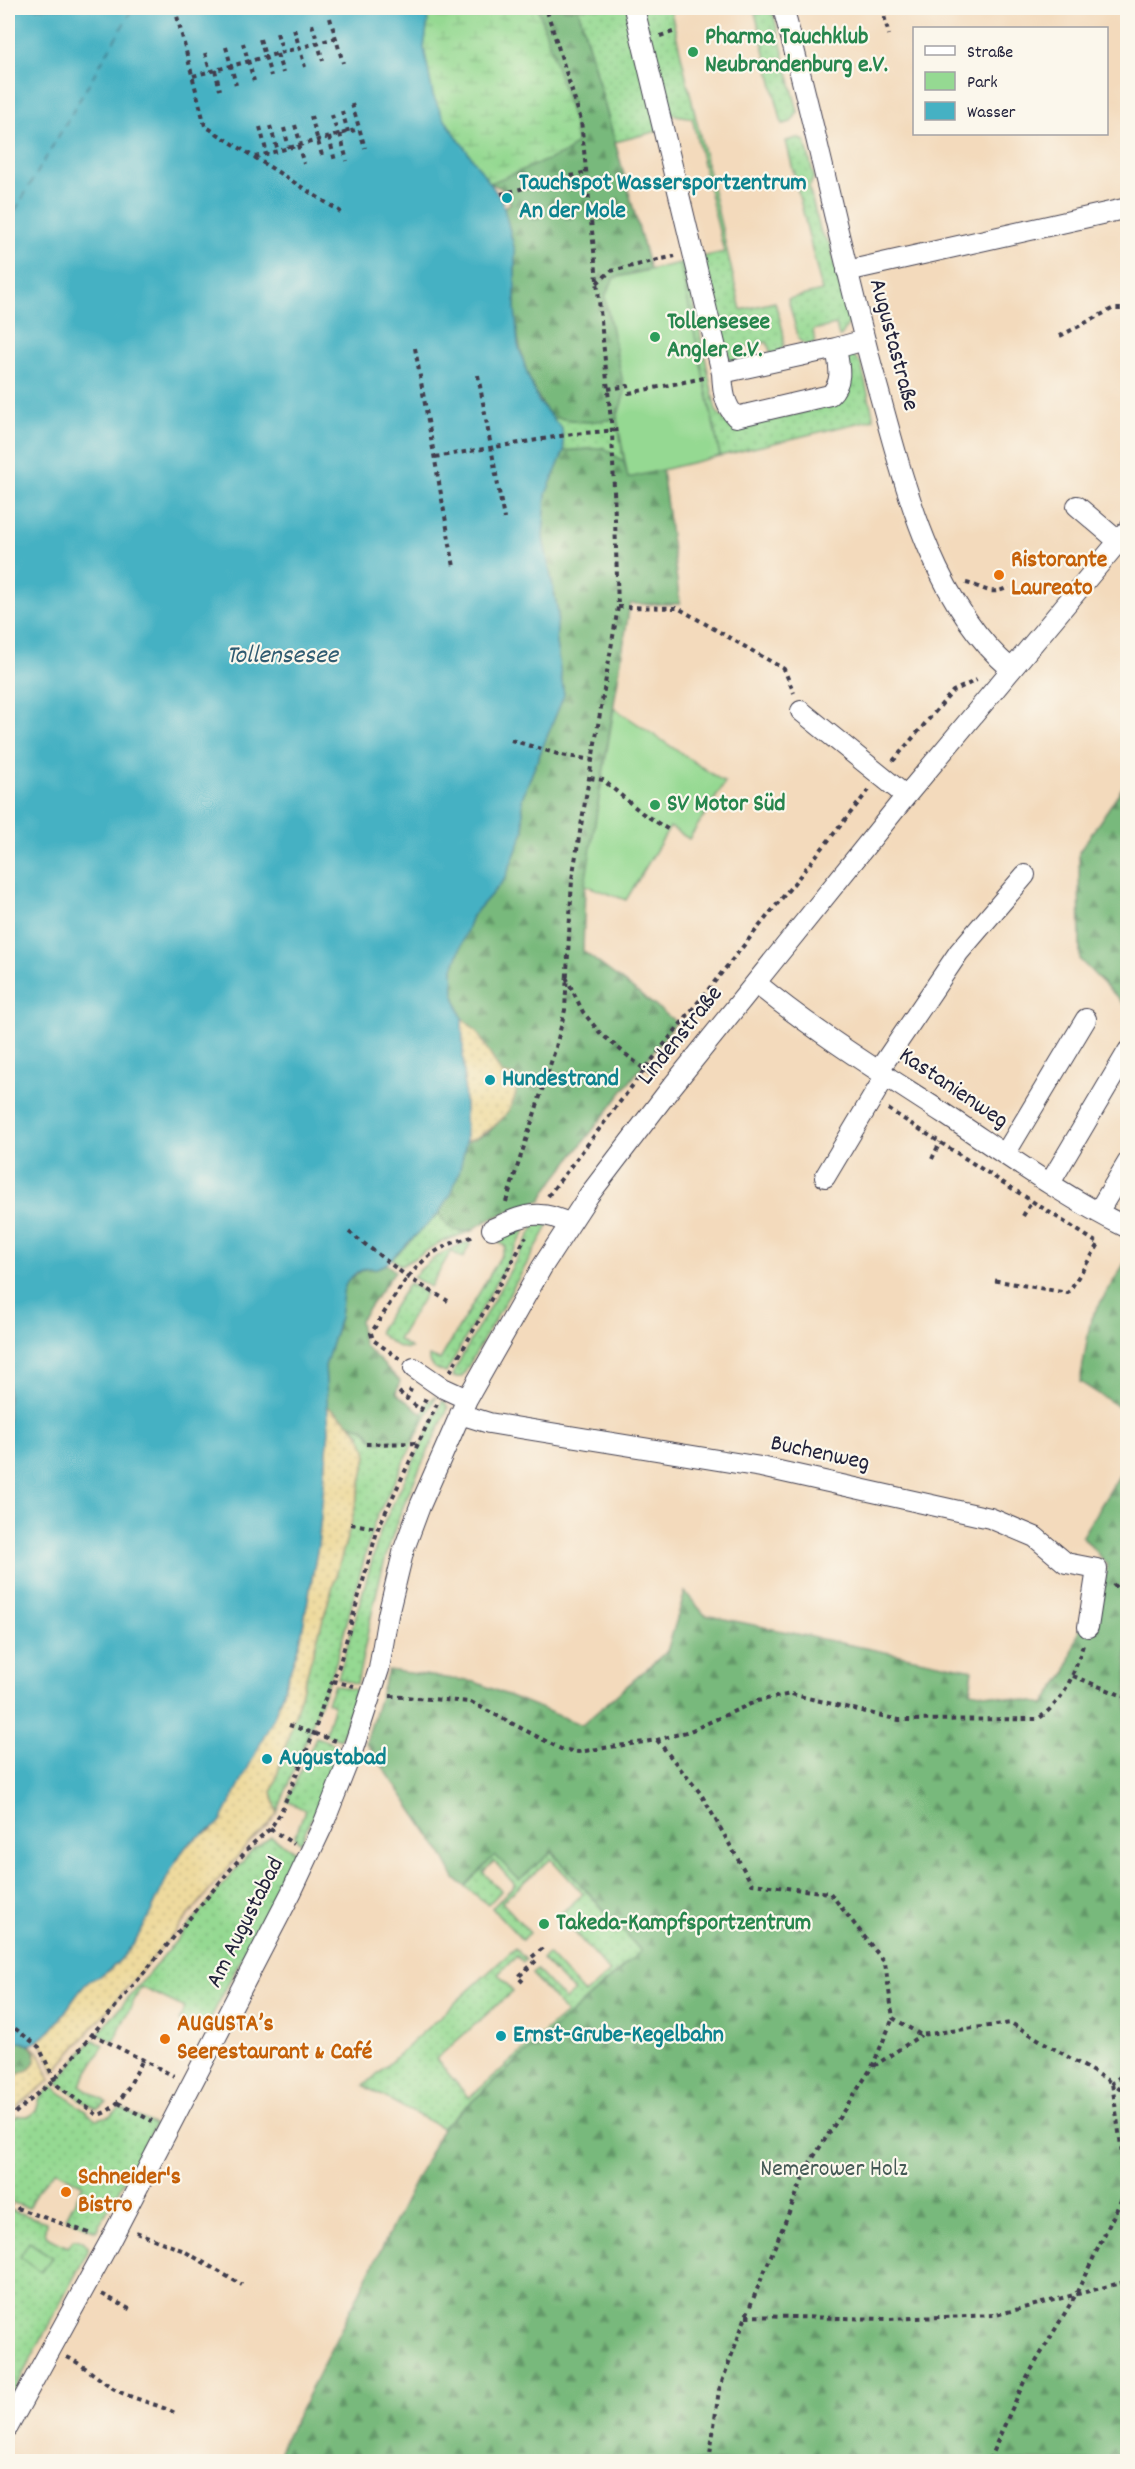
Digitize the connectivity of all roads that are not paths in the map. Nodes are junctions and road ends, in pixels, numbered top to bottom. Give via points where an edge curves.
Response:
1 (634, 8) edge
2 (783, 8) edge
3 (1128, 208) edge
4 (847, 271) junction
5 (865, 340) junction
6 (836, 348) junction
7 (722, 373) junction
8 (1077, 506) dead end
9 (1123, 535) edge
10 (1011, 669) junction
11 (801, 711) road end
12 (906, 796) junction
13 (1025, 875) dead end
14 (756, 983) junction
15 (1086, 1019) dead end
16 (1128, 1051) edge
17 (882, 1073) junction
18 (1005, 1154) junction
19 (1128, 1162) edge
20 (825, 1177) dead end
21 (1050, 1183) junction
22 (1112, 1220) edge
23 (569, 1224) junction
24 (492, 1230) road end
25 (414, 1368) road end
26 (464, 1407) junction
27 (1088, 1628) road end
28 (8, 2427) edge

1 - 7 street
2 - 4 street, Augustastraße
3 - 4 street
4 - 5 street, Augustastraße
5 - 6 street
5 - 10 street, Augustastraße via 898,461 945,584 985,646
6 - 7 street
6 - 7 street via 840,375 830,395 736,417 728,409
8 - 9 street
9 - 10 street, Lindenstraße
10 - 12 street, Lindenstraße
11 - 12 street
12 - 14 street, Lindenstraße
13 - 17 street via 959,952
14 - 17 street, Kastanienweg
14 - 23 street, Lindenstraße
15 - 18 street
16 - 21 street
17 - 18 street, Kastanienweg
17 - 20 street
18 - 21 street, Kastanienweg
19 - 22 street
21 - 22 street, Kastanienweg
23 - 24 street via 539,1213
23 - 26 street, Lindenstraße
25 - 26 street, Buchenweg
26 - 27 street, Buchenweg via 489,1423 761,1467 990,1518 1035,1537 1066,1563 1097,1569
26 - 28 street, Am Augustabad via 404,1549 379,1669 353,1749 310,1853 109,2243

